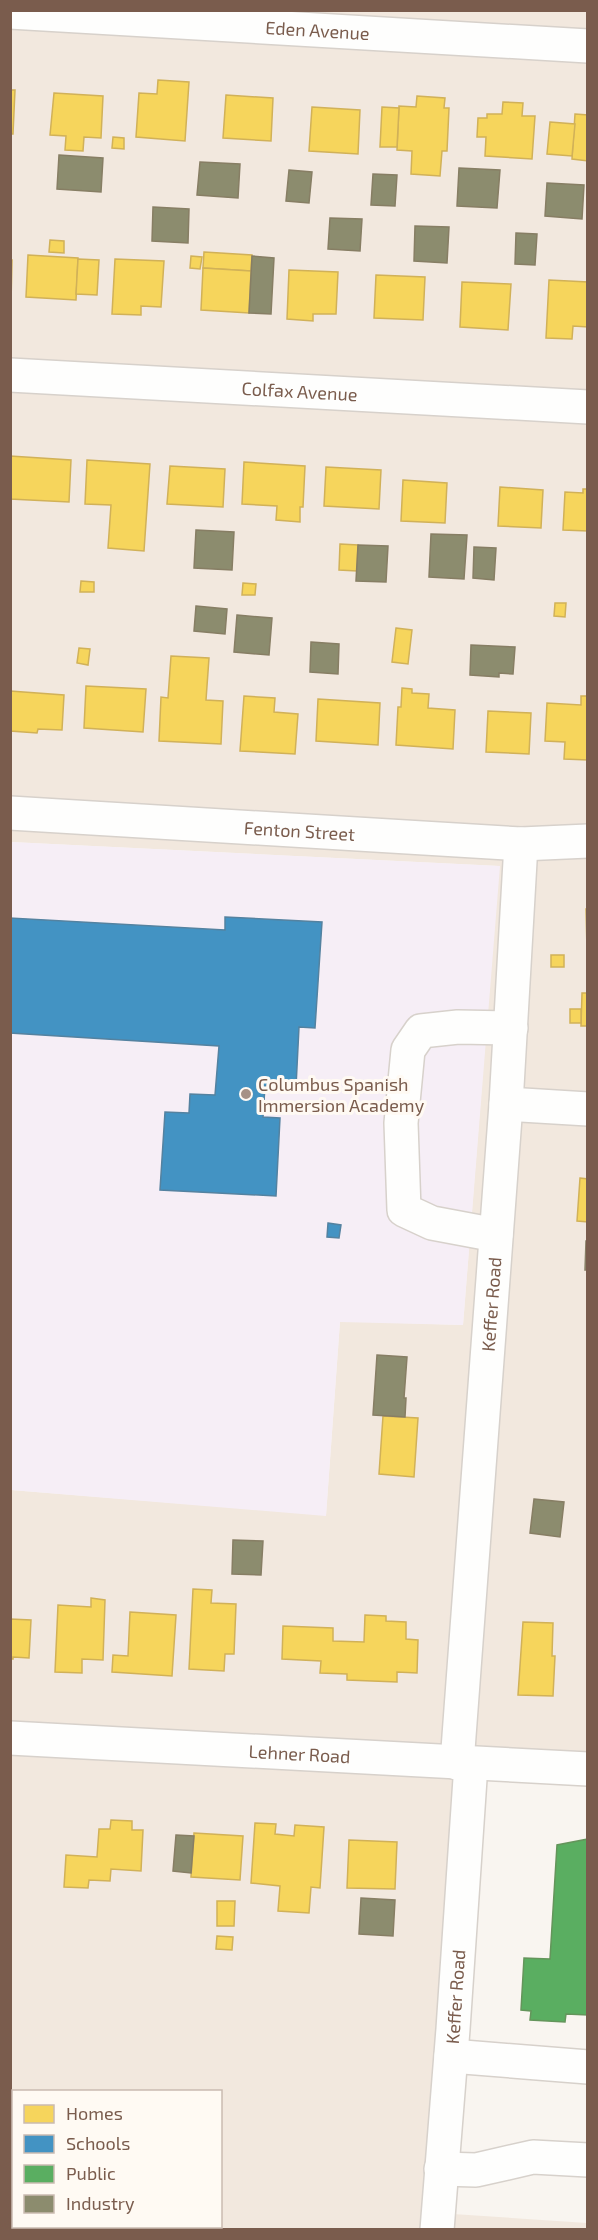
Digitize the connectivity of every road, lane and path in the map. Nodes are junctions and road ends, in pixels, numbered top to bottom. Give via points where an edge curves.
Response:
1 (10, 12) edge
2 (588, 46) edge
3 (10, 375) edge
4 (588, 407) edge
5 (10, 813) edge
6 (588, 841) edge
7 (521, 844) junction
8 (510, 1028) junction
9 (506, 1104) junction
10 (588, 1109) edge
11 (495, 1235) junction
12 (10, 1738) edge
13 (464, 1763) junction
14 (588, 1769) edge
15 (451, 2056) junction
16 (588, 2067) edge
17 (588, 2160) edge
18 (441, 2169) junction
19 (436, 2229) edge

1 - 2 street, Eden Avenue
3 - 4 street, Colfax Avenue
5 - 7 street, Fenton Street
6 - 7 street, Fenton Street
7 - 8 street, Keffer Road
8 - 9 street, Keffer Road
8 - 11 street via 458,1026 421,1031 408,1050 401,1123 404,1210 432,1223
9 - 10 street
9 - 11 street, Keffer Road
11 - 13 street, Keffer Road
12 - 13 street, Lehner Road
13 - 14 street, Lehner Road
13 - 15 street, Keffer Road
15 - 16 street
15 - 18 street, Keffer Road
17 - 18 street via 533,2157 476,2170
18 - 19 street, Keffer Road

